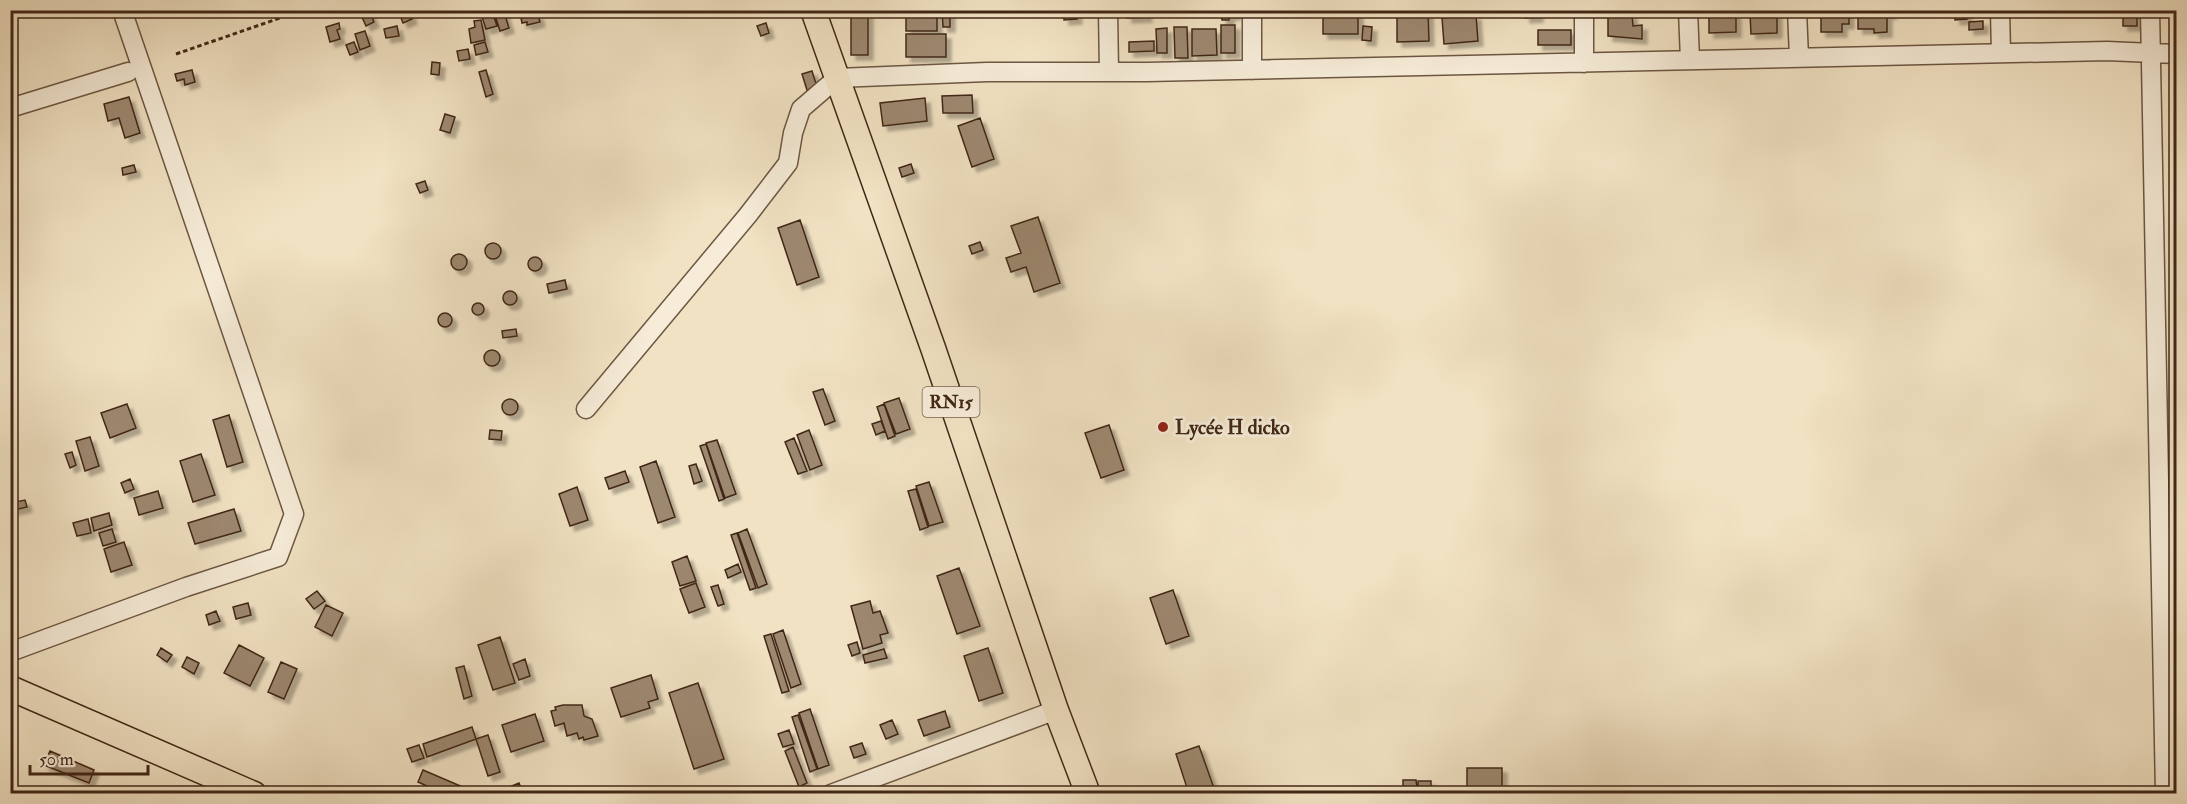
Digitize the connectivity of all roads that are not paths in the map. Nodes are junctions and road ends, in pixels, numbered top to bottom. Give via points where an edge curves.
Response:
1 (122, 10) edge
2 (813, 10) edge
3 (1108, 10) edge
4 (1252, 10) edge
5 (1584, 10) edge
6 (1688, 10) edge
7 (1797, 10) edge
8 (2000, 10) edge
9 (2150, 10) edge
10 (2001, 53) junction
11 (2152, 54) junction
12 (2176, 54) edge
13 (1799, 58) junction
14 (1690, 60) junction
15 (1584, 63) junction
16 (1252, 69) junction
17 (128, 72) dead end
18 (1109, 72) junction
19 (837, 78) junction
20 (10, 108) edge
21 (586, 409) dead end
22 (10, 652) edge
23 (10, 688) edge
24 (2170, 702) edge
25 (1056, 710) junction
26 (254, 794) edge
27 (831, 794) edge
28 (1088, 794) edge
29 (2165, 794) edge

1 - 22 street via 294,514 278,557
2 - 19 main road, RN15
3 - 18 street
4 - 16 street
5 - 15 street
6 - 14 street
7 - 13 street
8 - 10 street
9 - 11 street
10 - 11 street
10 - 13 street
11 - 12 street
11 - 24 street
13 - 14 street
14 - 15 street
15 - 16 street
16 - 18 street
17 - 20 street
18 - 19 street
19 - 21 street via 801,109 788,163
19 - 25 main road, RN15
23 - 26 main road
24 - 29 street
25 - 27 street
25 - 28 main road, RN15

